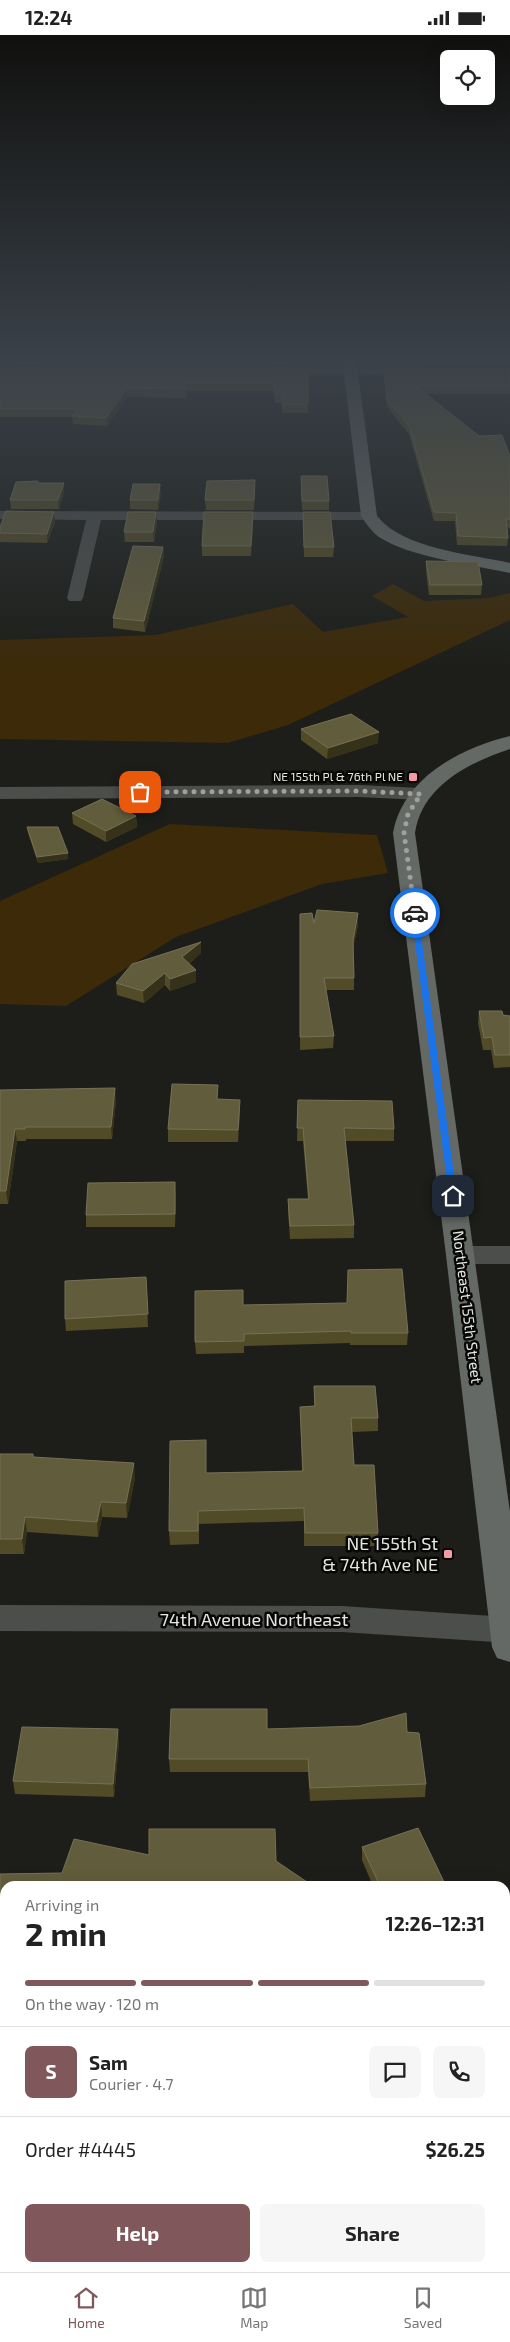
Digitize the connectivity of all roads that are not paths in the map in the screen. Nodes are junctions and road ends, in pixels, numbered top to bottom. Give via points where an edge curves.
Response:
1 (362, 461) edge
2 (0, 515) edge
3 (369, 516) junction
4 (94, 517) junction
5 (510, 568) edge
6 (75, 598) dead end
7 (510, 742) edge
8 (0, 793) edge
9 (421, 794) junction
10 (461, 1255) junction
11 (510, 1255) edge
12 (0, 1619) edge
13 (509, 1638) edge

1 - 3 street
2 - 4 street
3 - 4 street
3 - 5 street via 387,535 407,543
4 - 6 street
7 - 9 street, Northeast 155th Street via 466,758
8 - 9 street via 359,791
9 - 10 street, Northeast 155th Street via 408,814 404,833
10 - 11 street
10 - 13 street, Northeast 155th Street
12 - 13 street, 74th Avenue Northeast via 342,1619

